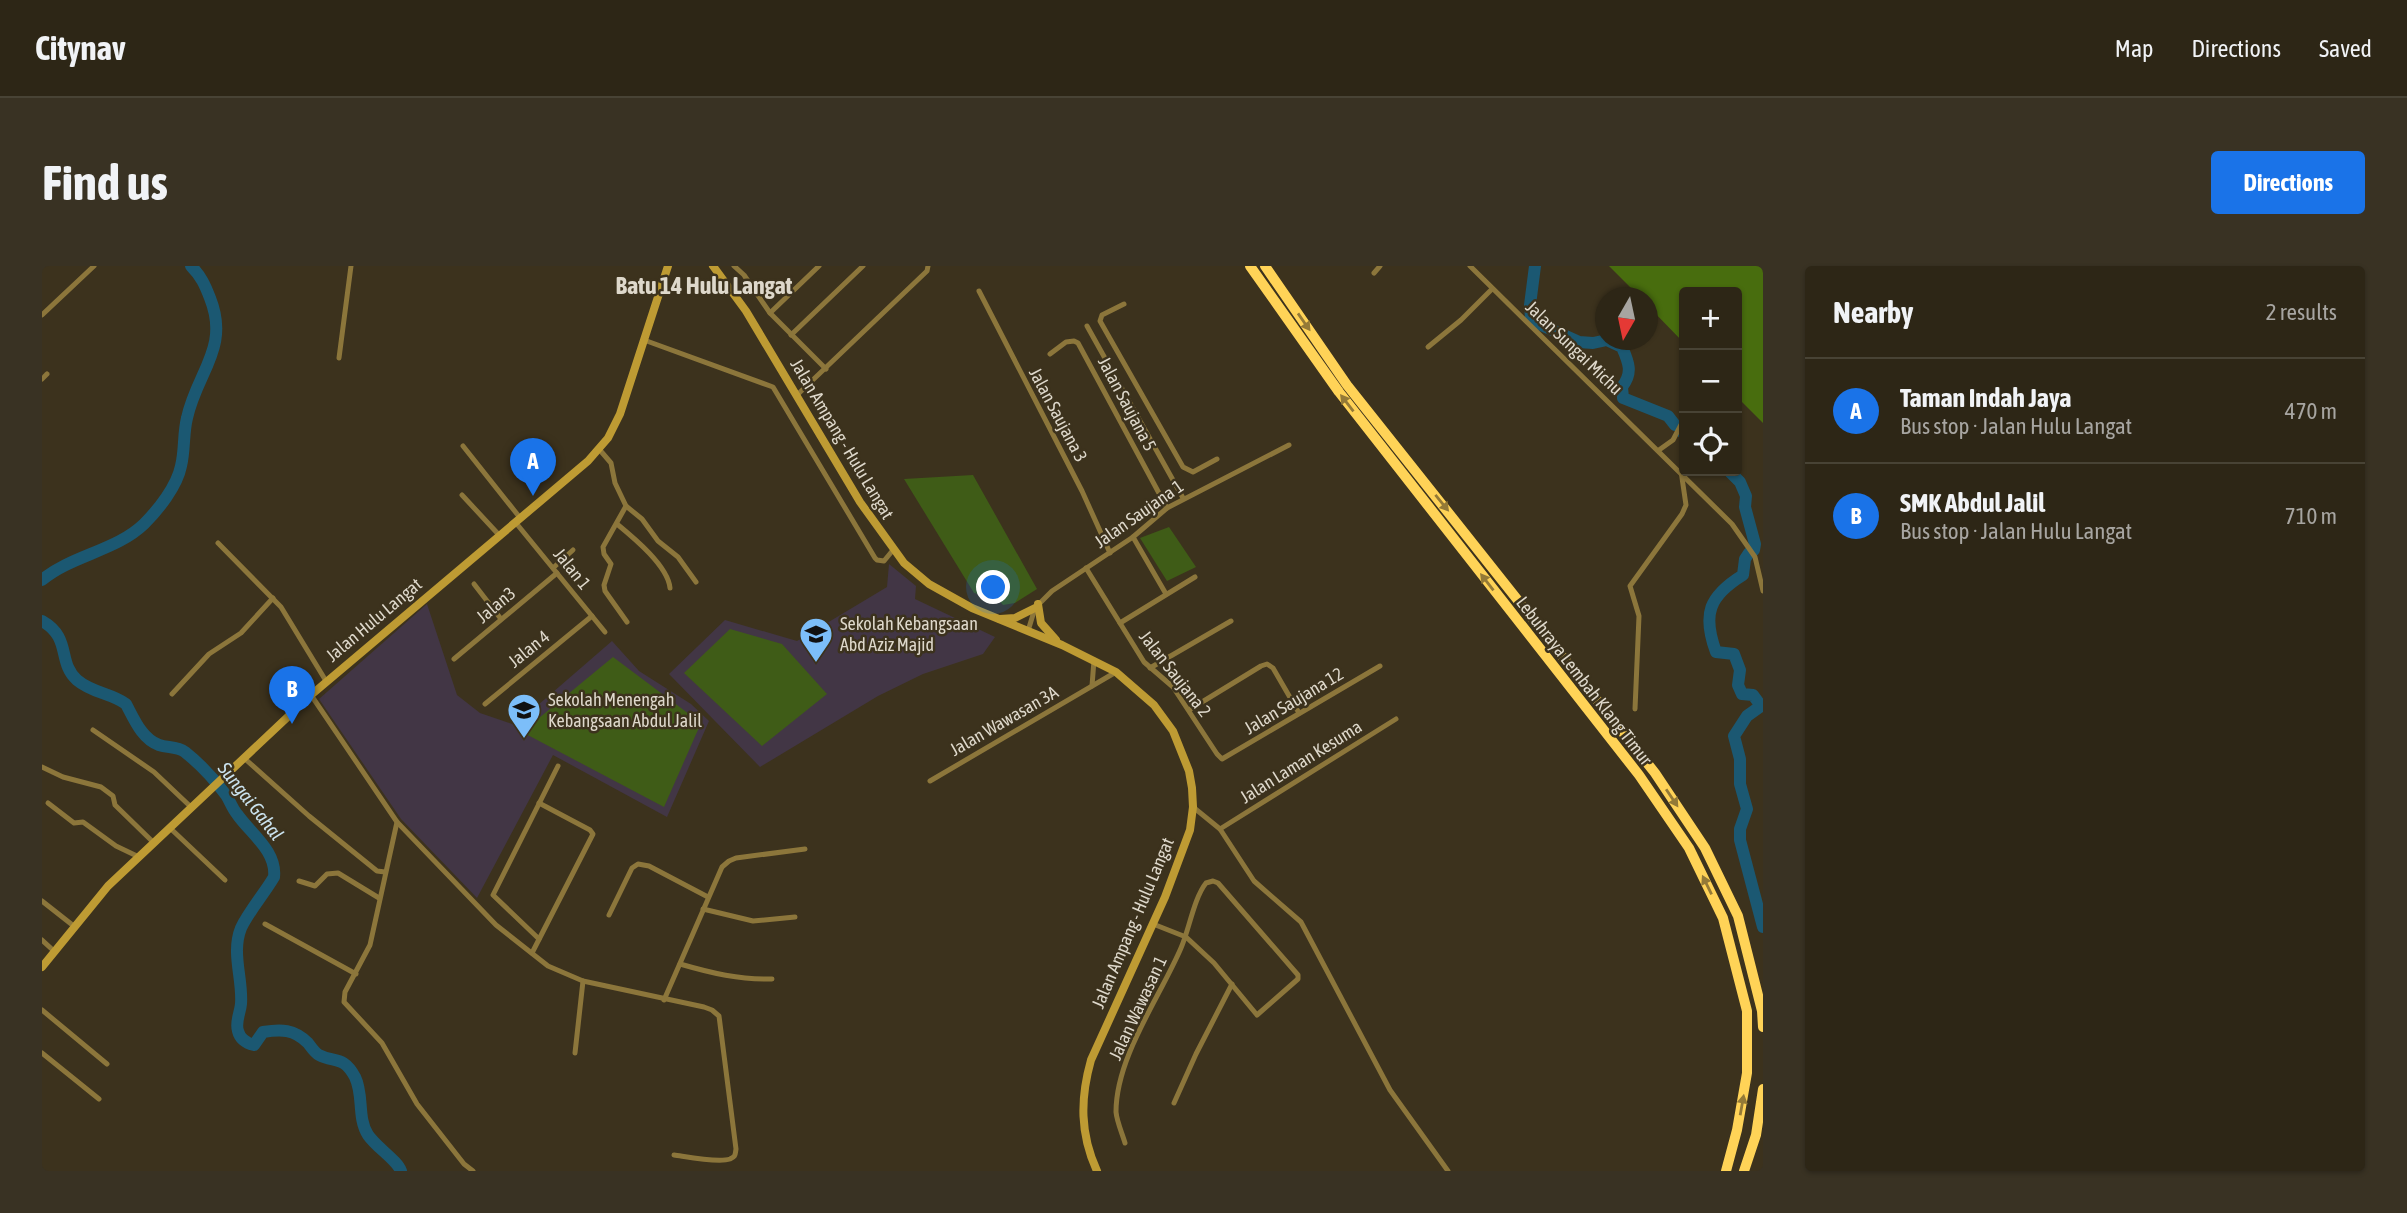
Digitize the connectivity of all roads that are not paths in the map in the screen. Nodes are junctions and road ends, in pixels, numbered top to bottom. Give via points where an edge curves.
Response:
1 (94, 266) edge
2 (351, 266) edge
3 (673, 266) edge
4 (706, 266) edge
5 (713, 266) edge
6 (734, 266) edge
7 (819, 266) edge
8 (863, 266) edge
9 (928, 266) edge
10 (1250, 266) edge
11 (1265, 266) edge
12 (1380, 266) edge
13 (1470, 266) edge
14 (667, 269) edge
15 (1374, 273) dead end
16 (723, 277) junction
17 (1492, 289) junction
18 (979, 291) dead end
19 (1124, 304) dead end
20 (770, 313) junction
21 (42, 315) edge
22 (1087, 326) dead end
23 (791, 335) junction
24 (644, 340) junction
25 (1428, 347) dead end
26 (1050, 354) dead end
27 (339, 358) dead end
28 (826, 369) junction
29 (1142, 394) junction
30 (796, 397) junction
31 (1129, 401) junction
32 (1679, 429) edge
33 (1289, 445) dead end
34 (463, 446) dead end
35 (599, 449) junction
36 (1659, 450) junction
37 (1217, 458) dead end
38 (1679, 469) edge
39 (1682, 476) edge
40 (1685, 476) edge
41 (463, 495) dead end
42 (1183, 498) junction
43 (626, 506) junction
44 (1167, 508) junction
45 (519, 521) junction
46 (617, 524) junction
47 (500, 536) junction
48 (1133, 537) junction
49 (218, 543) dead end
50 (573, 550) dead end
51 (893, 550) junction
52 (1110, 553) junction
53 (1086, 568) junction
54 (555, 570) junction
55 (1761, 573) edge
56 (1195, 577) dead end
57 (696, 582) dead end
58 (474, 584) dead end
59 (670, 588) dead end
60 (1763, 591) edge
61 (1166, 594) junction
62 (272, 598) junction
63 (1037, 606) junction
64 (592, 616) junction
65 (501, 619) junction
66 (997, 619) junction
67 (1231, 621) dead end
68 (627, 622) dead end
69 (1120, 623) junction
70 (1028, 631) junction
71 (605, 632) dead end
72 (1062, 645) junction
73 (454, 659) dead end
74 (1094, 660) junction
75 (1380, 666) dead end
76 (1150, 668) junction
77 (1116, 673) junction
78 (326, 681) junction
79 (1092, 686) junction
80 (172, 694) dead end
81 (311, 695) junction
82 (485, 704) dead end
83 (1635, 709) dead end
84 (1189, 710) junction
85 (1299, 713) junction
86 (1396, 719) dead end
87 (93, 730) dead end
88 (243, 758) junction
89 (1222, 759) joint
90 (558, 766) dead end
91 (42, 767) edge
92 (930, 781) dead end
93 (48, 803) dead end
94 (539, 803) junction
95 (1193, 807) junction
96 (192, 808) junction
97 (397, 822) junction
98 (170, 828) junction
99 (1220, 829) junction
100 (154, 844) junction
101 (804, 849) dead end
102 (139, 857) junction
103 (385, 872) junction
104 (225, 880) dead end
105 (299, 881) dead end
106 (708, 897) junction
107 (379, 898) junction
108 (42, 901) edge
109 (703, 909) junction
110 (609, 915) dead end
111 (795, 917) dead end
112 (265, 924) dead end
113 (1153, 924) junction
114 (75, 927) junction
115 (1186, 937) junction
116 (539, 939) junction
117 (42, 940) edge
118 (55, 952) junction
119 (532, 953) junction
120 (680, 964) junction
121 (42, 967) edge
122 (356, 974) junction
123 (772, 979) dead end
124 (583, 981) junction
125 (1232, 984) junction
126 (664, 1000) junction
127 (42, 1010) edge
128 (1763, 1027) edge
129 (42, 1053) edge
130 (575, 1053) dead end
131 (107, 1064) dead end
132 (1763, 1089) edge
133 (99, 1099) dead end
134 (1174, 1103) dead end
135 (1125, 1143) dead end
136 (674, 1155) dead end
137 (472, 1171) edge
138 (1097, 1171) edge
139 (1448, 1171) edge
140 (1726, 1171) edge
141 (1744, 1171) edge

1 - 21 street
2 - 27 street
3 - 14 street
4 - 16 street
5 - 16 street, Jalan Ampang - Hulu Langat
6 - 20 street
7 - 20 street
8 - 23 street
9 - 28 street
140 -> 10 highway, Lebuhraya Lembah Klang Timur via 1747,1073 1747,1010 1723,918 1689,848 1639,775 1339,392
11 -> 128 highway, Lebuhraya Lembah Klang Timur via 1348,386 1655,773 1705,848 1738,916
12 - 15 street
13 - 17 street, Jalan Sungai Michu
14 - 24 street, Jalan Hulu Langat
16 - 30 street, Jalan Ampang - Hulu Langat
17 - 25 street
17 - 36 street, Jalan Sungai Michu
18 - 52 street, Jalan Saujana 3
19 - 29 street via 1102,315 1100,321
20 - 23 street
22 - 31 street, Jalan Saujana 5
23 - 28 street
24 - 35 street, Jalan Hulu Langat via 620,414
24 - 51 street via 773,387 877,561 884,561
26 - 44 street, Jalan Saujana 5 via 1066,342 1078,343
28 - 30 street
29 - 31 street
29 - 37 street via 1187,471
30 - 51 street, Jalan Ampang - Hulu Langat
31 - 42 street, Jalan Saujana 5
32 - 36 street
33 - 42 street, Jalan Saujana 1
34 - 45 street, Jalan 1
35 - 43 street via 611,463
35 - 45 street, Jalan Hulu Langat
36 - 38 street, Jalan Sungai Michu
39 - 83 street via 1686,505 1682,514 1630,586 1639,616
40 - 55 street, Jalan Sungai Michu via 1732,524
41 - 47 street
42 - 44 street, Jalan Saujana 1
43 - 46 street
43 - 57 street via 678,557
44 - 48 street, Jalan Saujana 1
45 - 47 street, Jalan Hulu Langat
45 - 54 street, Jalan 1
46 - 59 street via 664,571
46 - 68 street via 603,547 611,564 604,587
47 - 78 street, Jalan Hulu Langat
48 - 52 street, Jalan Saujana 1
48 - 61 street
49 - 62 street
50 - 54 street, Jalan3
51 - 66 street, Jalan Ampang - Hulu Langat via 929,584
52 - 53 street, Jalan Saujana 1
53 - 63 street, Jalan Saujana 1
53 - 69 street, Jalan Saujana 2
54 - 64 street, Jalan 1
54 - 65 street, Jalan3
55 - 60 street, Jalan Sungai Michu
56 - 61 street
58 - 65 street
61 - 69 street
62 - 78 street
62 - 80 street via 242,633 209,654
63 - 66 street via 1015,618
63 - 70 street
63 - 72 street via 1041,622
64 - 71 street, Jalan 1
64 - 82 street, Jalan 4
65 - 73 street, Jalan3
66 - 70 street, Jalan Ampang - Hulu Langat
67 - 76 street
69 - 76 street, Jalan Saujana 2
70 - 72 street, Jalan Ampang - Hulu Langat
72 - 74 street, Jalan Ampang - Hulu Langat
74 - 77 street, Jalan Ampang - Hulu Langat
74 - 79 street
75 - 85 street, Jalan Saujana 12
76 - 84 street, Jalan Saujana 2 via 1173,687
77 - 79 street, Jalan Wawasan 3A
77 - 95 street, Jalan Ampang - Hulu Langat via 1154,705 1173,731 1189,771
78 - 81 street, Jalan Hulu Langat
79 - 92 street, Jalan Wawasan 3A
81 - 88 street, Jalan Hulu Langat
81 - 97 street
84 - 85 street via 1267,664
84 - 89 street, Jalan Saujana 2
85 - 89 street, Jalan Saujana 12
86 - 99 street, Jalan Laman Kesuma
87 - 96 street via 154,772
88 - 96 street, Jalan Hulu Langat
88 - 103 street via 377,871
90 - 94 street
91 - 100 street via 100,786
93 - 102 street via 74,823 83,822
94 - 116 street via 493,895
94 - 116 street via 593,834
95 - 99 street
95 - 113 street, Jalan Ampang - Hulu Langat via 1185,846
96 - 98 street, Jalan Hulu Langat
97 - 103 street
97 - 119 street via 496,925
98 - 100 street, Jalan Hulu Langat
98 - 104 street
99 - 139 street via 1254,881 1301,922 1390,1090
100 - 102 street, Jalan Hulu Langat
101 - 106 street via 729,861
102 - 114 street, Jalan Hulu Langat
103 - 107 street
105 - 107 street via 315,886 327,874 338,873
106 - 109 street
106 - 110 street via 638,864
107 - 122 street via 370,945
108 - 114 street
109 - 111 street via 753,922
109 - 120 street
112 - 122 street
113 - 115 street
113 - 138 street, Jalan Ampang - Hulu Langat via 1091,1060 1084,1086 1084,1133
114 - 118 street, Jalan Hulu Langat
115 - 125 street
115 - 125 street, Jalan Wawasan 1 via 1203,887 1213,881 1298,975 1257,1015
115 - 135 street, Jalan Wawasan 1 via 1142,1026 1121,1082 1116,1115
116 - 119 street
117 - 118 street
118 - 121 street, Jalan Hulu Langat
119 - 124 street
120 - 123 street via 716,975
120 - 126 street
122 - 137 street via 345,992 346,1006 382,1043 417,1104
124 - 126 street
124 - 130 street
125 - 134 street
126 - 136 street via 704,1007 719,1016 736,1149 730,1159 721,1160
127 - 131 street
129 - 133 street
132 - 141 highway via 1756,1135

